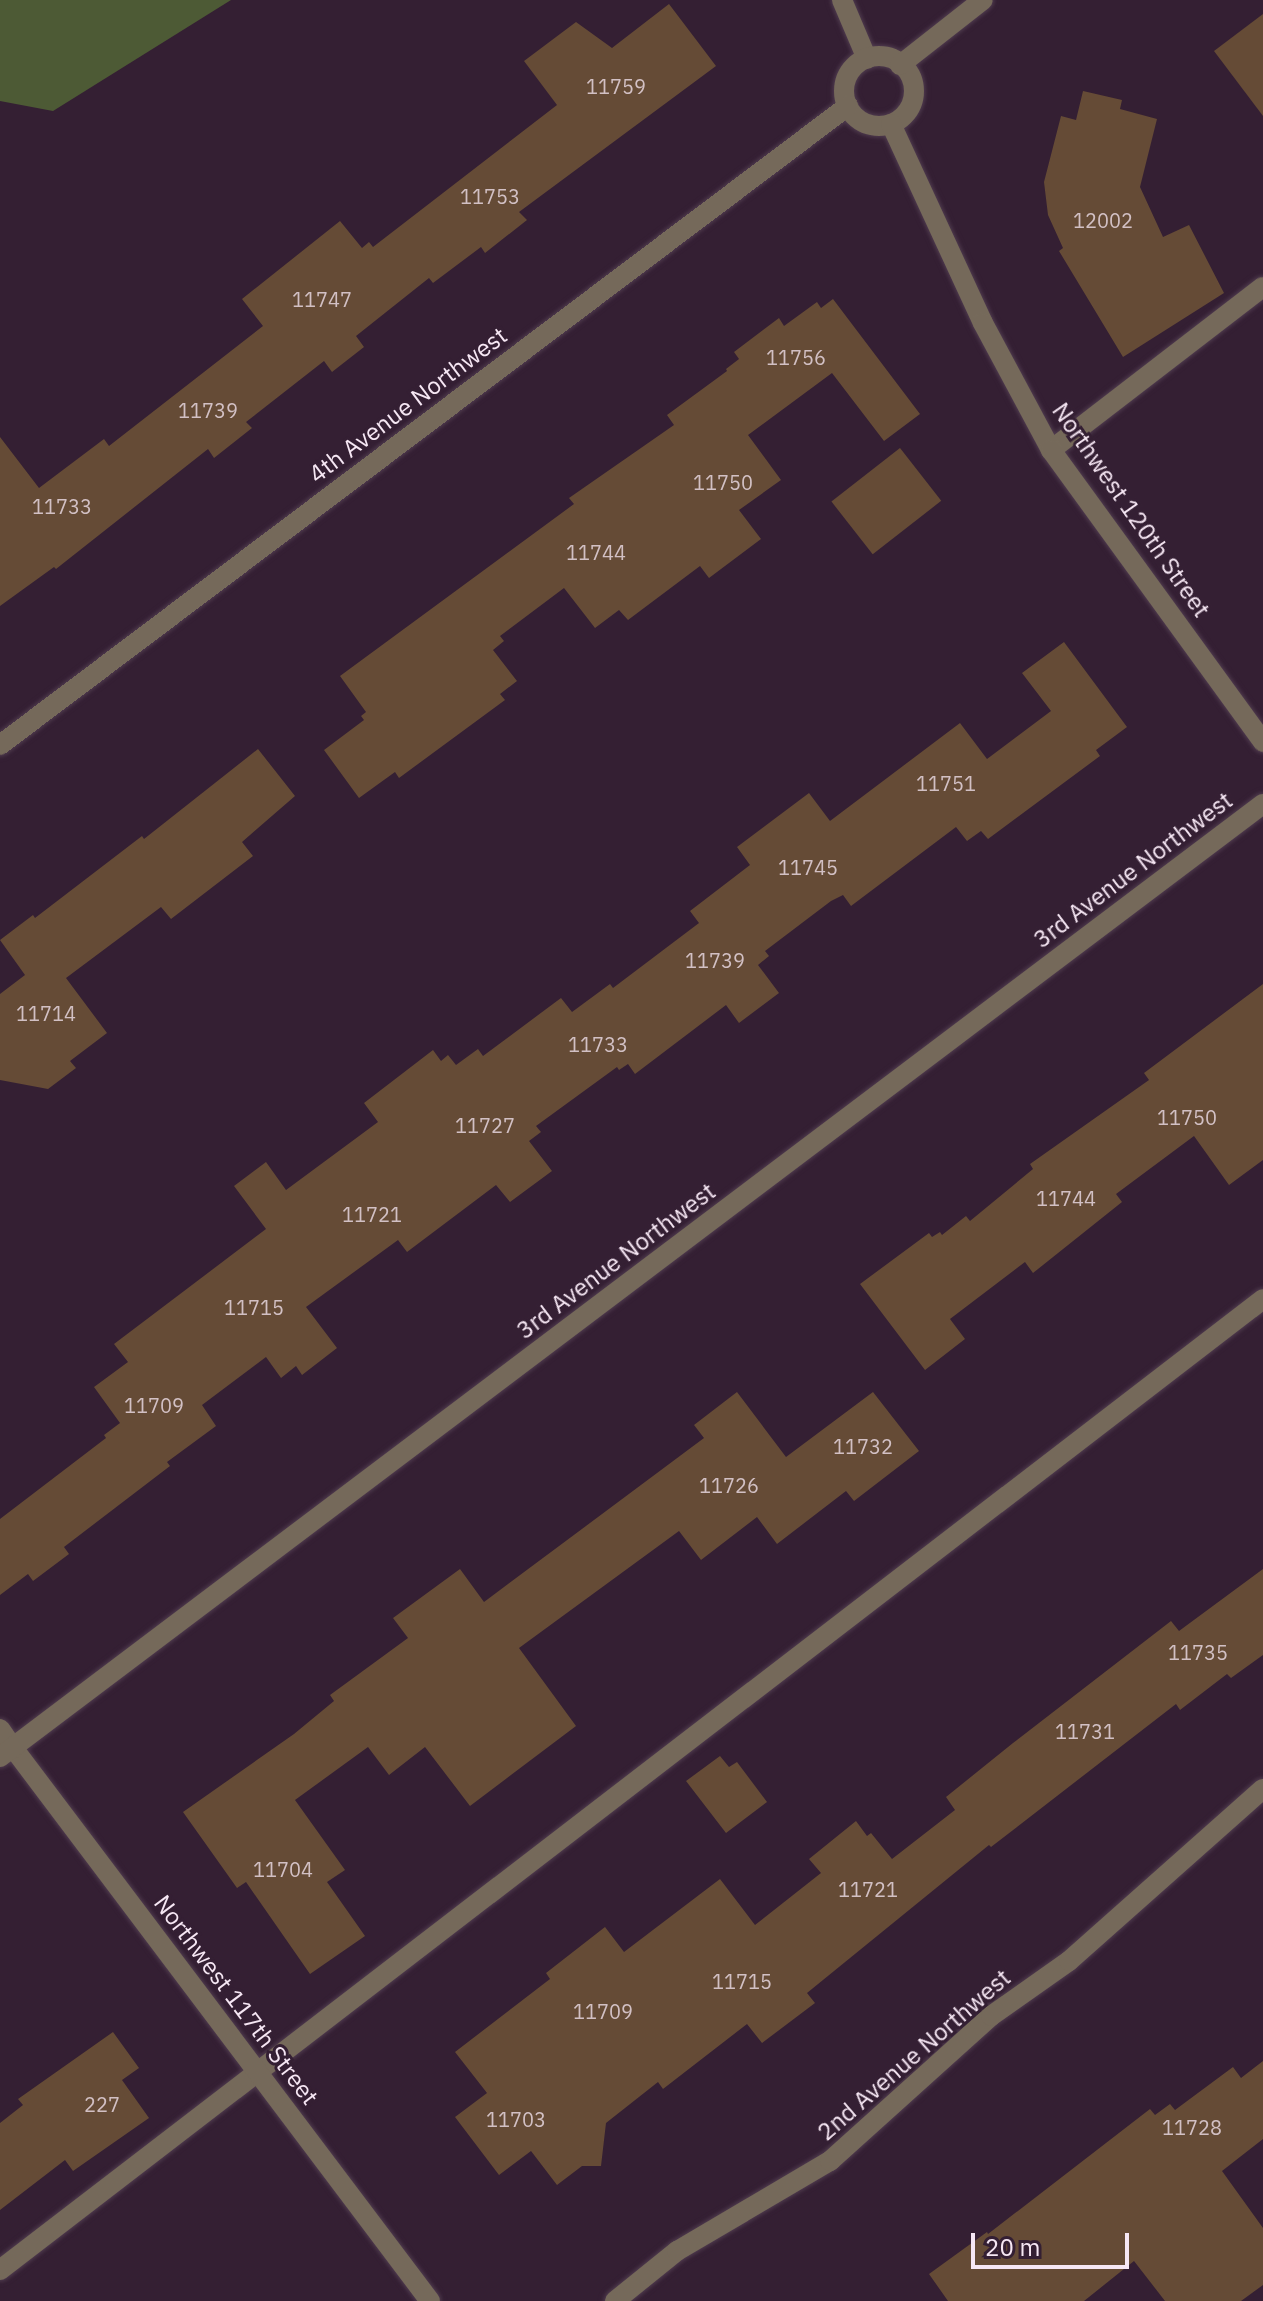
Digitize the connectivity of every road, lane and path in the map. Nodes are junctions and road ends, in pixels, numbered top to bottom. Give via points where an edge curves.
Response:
1 (842, 0) edge
2 (983, 0) edge
3 (867, 59) junction
4 (900, 65) junction
5 (848, 106) junction
6 (891, 124) junction
7 (1263, 287) edge
8 (1051, 450) junction
9 (1263, 742) edge
10 (0, 745) edge
11 (1263, 804) edge
12 (1263, 1299) edge
13 (0, 1729) edge
14 (7, 1753) edge
15 (1263, 1789) edge
16 (259, 2074) junction
17 (0, 2270) edge
18 (430, 2301) edge
19 (615, 2301) edge

1 - 3 street
2 - 4 street
3 - 4 street via 885,57
3 - 5 street via 847,77
4 - 6 street via 911,78 912,100
5 - 6 street via 868,125
5 - 10 street, 4th Avenue Northwest
6 - 8 street, Northwest 120th Street via 983,323
7 - 8 street
8 - 9 street, Northwest 120th Street
11 - 14 street, 3rd Avenue Northwest
12 - 16 street
13 - 14 street, Northwest 117th Street
14 - 16 street, Northwest 117th Street
15 - 19 street, 2nd Avenue Northwest via 1069,1961 991,2016 830,2161 677,2251
16 - 17 street
16 - 18 street, Northwest 117th Street

